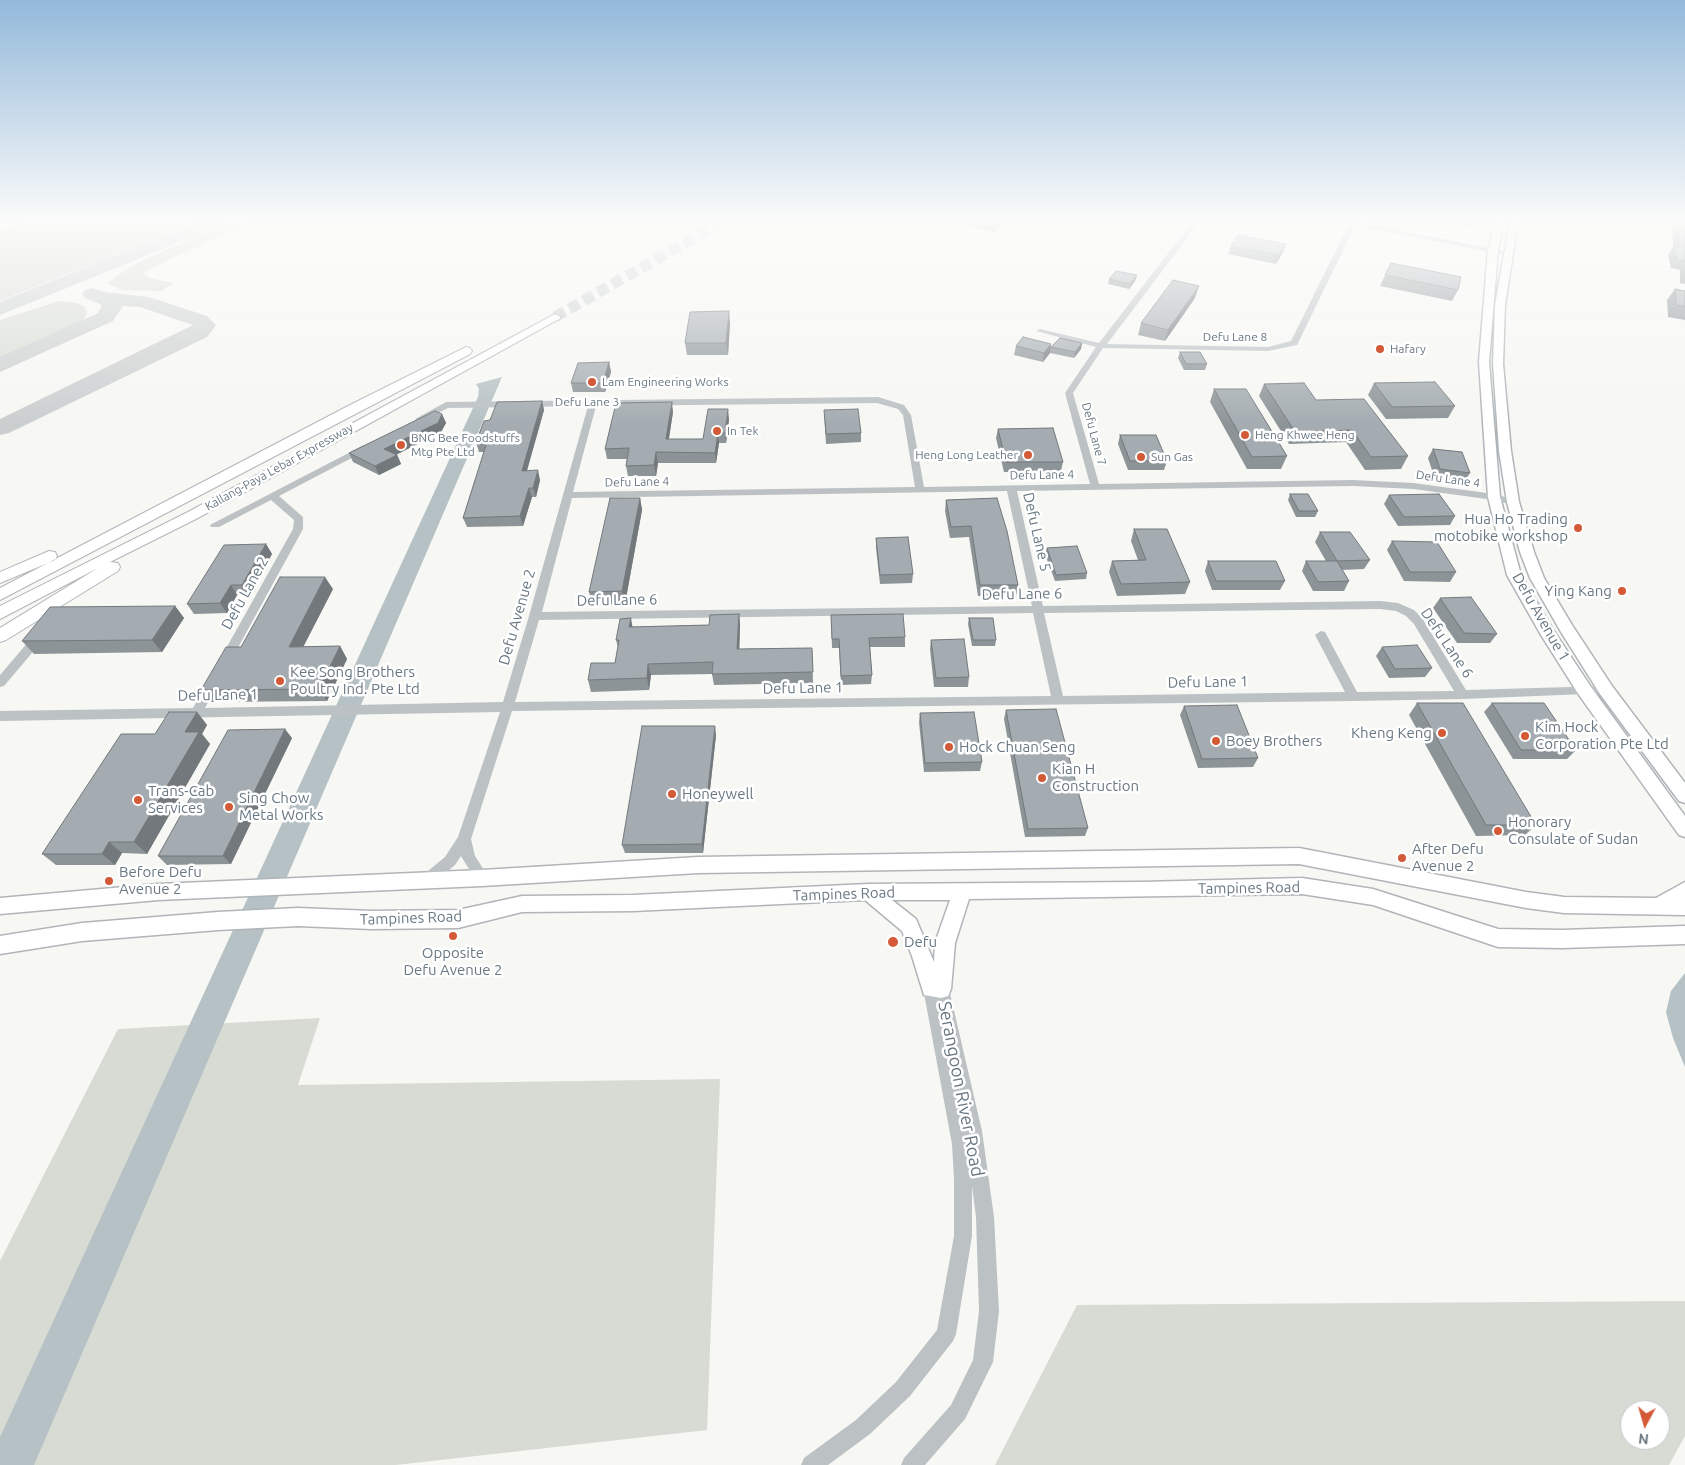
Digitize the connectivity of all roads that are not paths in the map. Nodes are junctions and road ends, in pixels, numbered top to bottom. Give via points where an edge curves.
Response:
1 (1145, 289) edge
2 (1320, 289) edge
3 (1489, 289) edge
4 (1502, 289) edge
5 (548, 315) joint
6 (1040, 332) dead end
7 (1102, 346) junction
8 (594, 402) junction
9 (412, 423) edge
10 (377, 441) edge
11 (1095, 486) junction
12 (1011, 488) junction
13 (202, 490) junction
14 (920, 490) junction
15 (569, 495) junction
16 (273, 496) junction
17 (1494, 498) junction
18 (1513, 502) junction
19 (193, 515) junction
20 (215, 525) dead end
21 (0, 578) edge
22 (0, 595) edge
23 (1038, 608) junction
24 (0, 613) edge
25 (534, 616) junction
26 (49, 624) edge
27 (1321, 635) dead end
28 (0, 636) edge
29 (0, 683) edge
30 (1585, 690) junction
31 (1606, 690) junction
32 (1463, 695) junction
33 (1354, 697) junction
34 (1058, 700) junction
35 (508, 706) junction
36 (197, 711) junction
37 (0, 716) edge
38 (1685, 796) edge
39 (1685, 830) edge
40 (464, 840) junction
41 (482, 878) junction
42 (427, 880) junction
43 (1685, 890) edge
44 (962, 891) junction
45 (868, 892) junction
46 (0, 906) edge
47 (1685, 907) edge
48 (1656, 908) junction
49 (1679, 937) edge
50 (0, 945) edge
51 (936, 989) junction
52 (811, 1465) edge
53 (911, 1465) edge

1 - 7 street, Defu Lane 7
2 - 7 street, Defu Lane 8 via 1294,342 1287,346 1268,349
3 - 17 main road, Defu Avenue 1 via 1484,362
4 - 18 main road, Defu Avenue 1 via 1498,364
5 - 13 highway, Kallang-Paya Lebar Expressway via 355,408
5 - 19 highway, Kallang-Paya Lebar Expressway
6 - 7 street, Defu Lane 8
7 - 11 street, Defu Lane 7 via 1069,393
8 - 9 street, Defu Lane 3 via 446,405
8 - 14 street, Defu Lane 3 via 888,402 902,407 907,415
8 - 15 street, Defu Avenue 2
10 - 16 street
11 - 12 street, Defu Lane 4
11 - 17 street, Defu Lane 4 via 1353,483 1413,486
12 - 14 street, Defu Lane 4
12 - 23 street, Defu Lane 5
13 - 21 highway
13 - 22 highway, Kallang-Paya Lebar Expressway
14 - 15 street, Defu Lane 4
15 - 25 street, Defu Avenue 2
16 - 20 street
16 - 36 street, Defu Lane 2 via 299,519 298,529
17 - 18 street, Defu Lane 4
17 - 30 main road, Defu Avenue 1 via 1514,575
18 - 31 main road, Defu Avenue 1 via 1537,578
19 - 24 highway, Kallang-Paya Lebar Expressway
19 - 28 highway
23 - 25 street, Defu Lane 6
23 - 32 street, Defu Lane 6 via 1380,605 1398,608 1418,621
23 - 34 street, Defu Lane 5
25 - 35 street, Defu Avenue 2
26 - 29 street
27 - 33 street
30 - 31 street, Defu Lane 1
30 - 32 street, Defu Lane 1
30 - 39 main road, Defu Avenue 1
31 - 38 main road, Defu Avenue 1
32 - 33 street, Defu Lane 1
33 - 34 street, Defu Lane 1
34 - 35 street, Defu Lane 1
35 - 36 street, Defu Lane 1
35 - 40 street, Defu Avenue 2
36 - 37 street, Defu Lane 1
40 - 41 street via 468,858
40 - 42 street, Defu Avenue 2 via 450,861
41 - 42 main road, Tampines Road
41 - 48 main road, Tampines Road via 698,865 1299,856 1526,900
42 - 46 main road, Tampines Road via 158,892
43 - 48 main road
44 - 45 main road, Tampines Road
44 - 49 main road, Tampines Road via 1302,886 1373,897 1498,938
44 - 51 main road via 945,943
45 - 50 main road, Tampines Road via 633,903 522,904 458,919 298,917 218,921 82,932
45 - 51 main road via 909,925
47 - 48 main road, Tampines Road
51 - 52 street, Serangoon River Road via 962,1144 963,1170 963,1236 946,1334 903,1389 864,1428
51 - 53 street, Serangoon River Road via 973,1131 985,1218 989,1311 983,1362 958,1412

